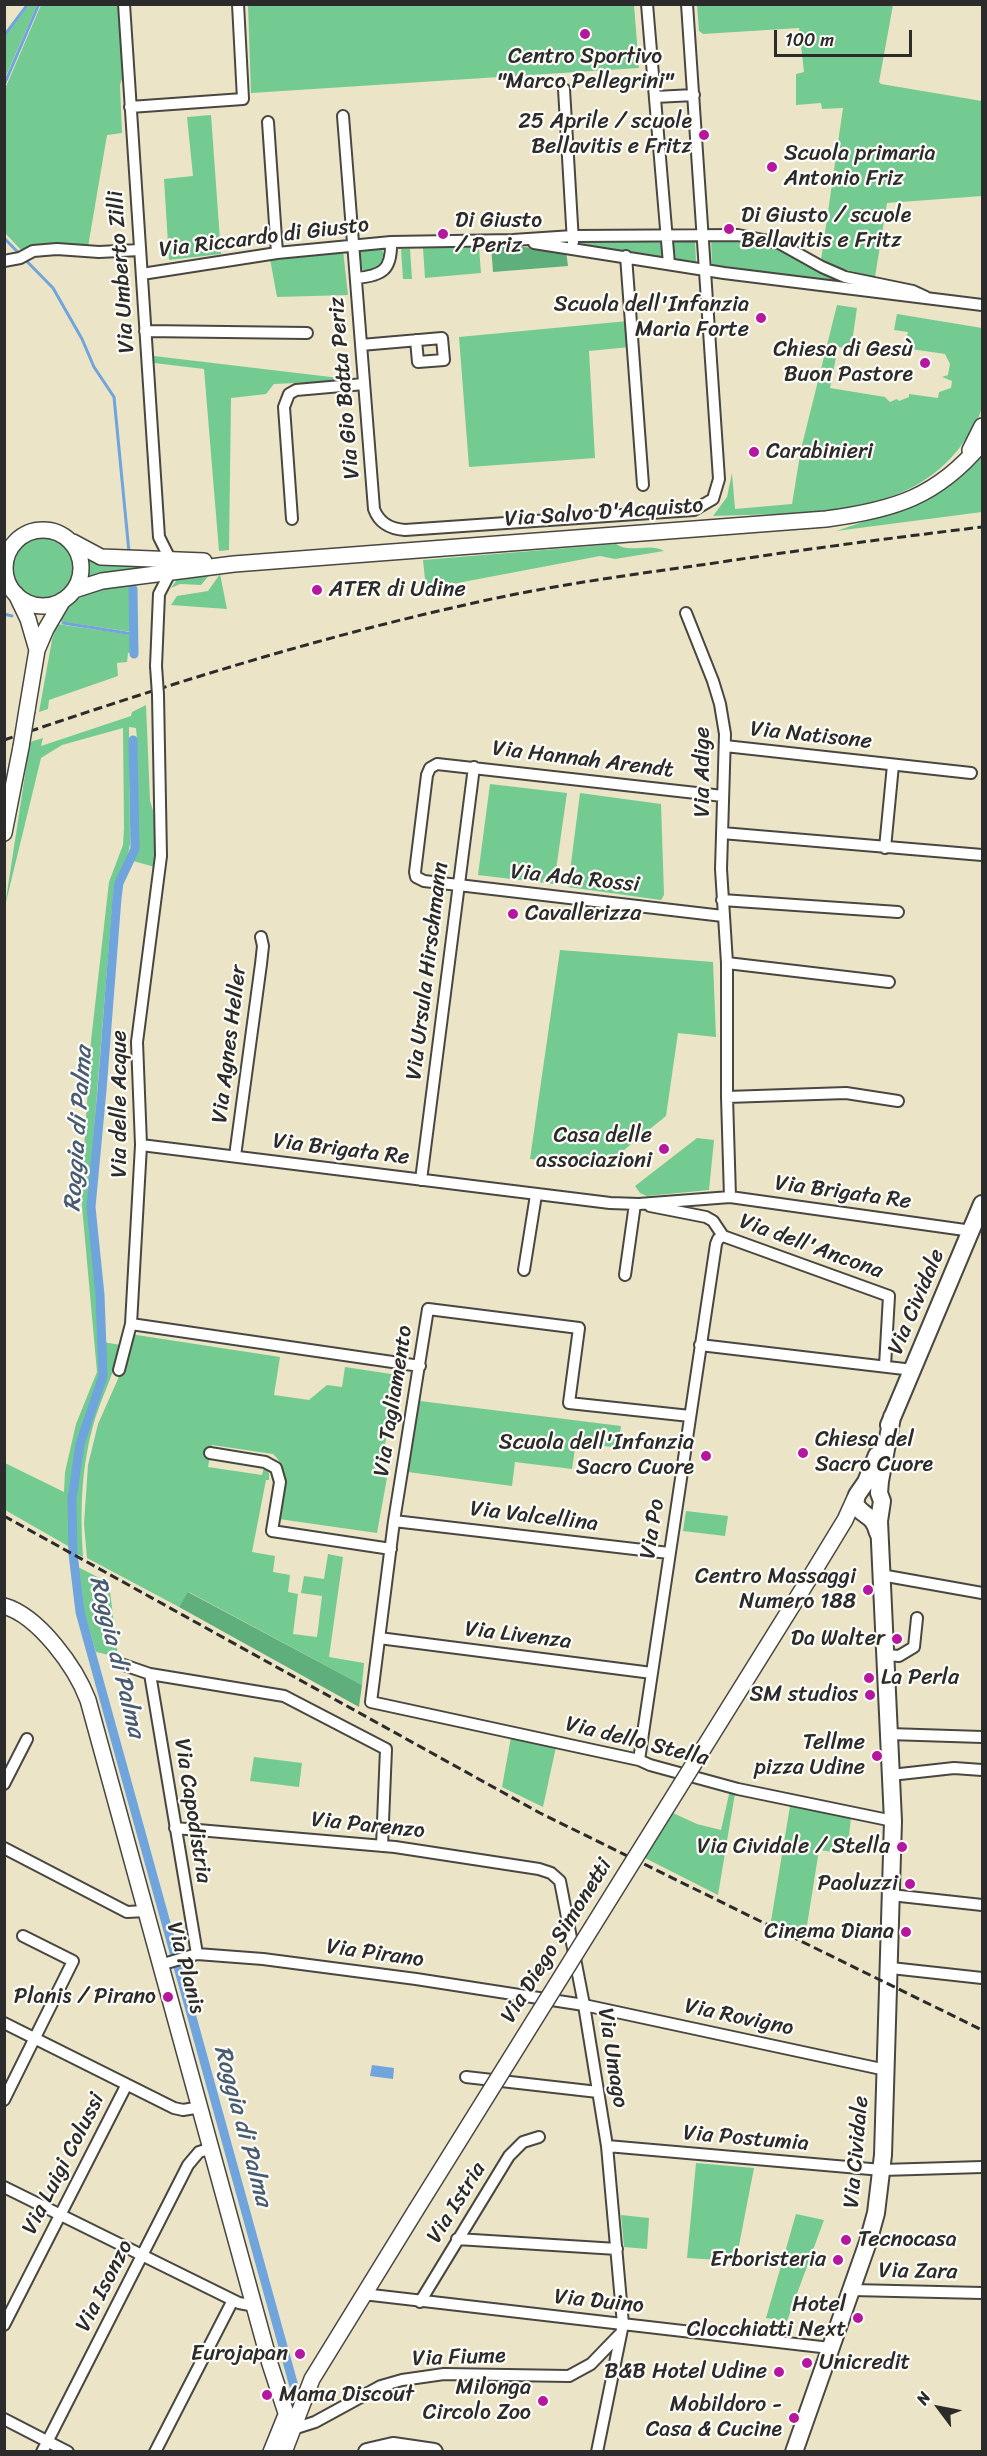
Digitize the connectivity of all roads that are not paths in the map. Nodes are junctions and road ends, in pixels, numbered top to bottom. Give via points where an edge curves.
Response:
1 (124, 4) edge
2 (238, 4) edge
3 (647, 4) edge
4 (687, 4) edge
5 (564, 89) dead end
6 (694, 95) junction
7 (656, 97) junction
8 (130, 107) junction
9 (343, 116) dead end
10 (268, 122) dead end
11 (573, 236) junction
12 (667, 236) junction
13 (703, 236) junction
14 (513, 240) junction
15 (391, 242) junction
16 (354, 245) junction
17 (574, 248) junction
18 (140, 250) junction
19 (277, 253) junction
20 (626, 256) junction
21 (4, 261) edge
22 (669, 264) junction
23 (705, 270) junction
24 (142, 274) junction
25 (356, 278) junction
26 (926, 297) junction
27 (982, 307) edge
28 (145, 331) junction
29 (307, 333) dead end
30 (416, 340) dead end
31 (361, 345) junction
32 (364, 384) junction
33 (982, 426) edge
34 (982, 443) edge
35 (963, 463) junction
36 (643, 485) dead end
37 (292, 519) dead end
38 (26, 534) junction
39 (159, 537) junction
40 (4, 539) edge
41 (71, 542) junction
42 (171, 565) junction
43 (149, 566) junction
44 (9, 584) edge
45 (159, 594) junction
46 (69, 595) junction
47 (686, 613) dead end
48 (37, 650) junction
49 (725, 746) junction
50 (893, 765) junction
51 (474, 767) junction
52 (971, 773) dead end
53 (723, 796) junction
54 (4, 833) edge
55 (722, 833) junction
56 (885, 848) junction
57 (982, 855) edge
58 (459, 886) junction
59 (722, 900) junction
60 (898, 912) dead end
61 (723, 916) junction
62 (261, 937) dead end
63 (727, 963) junction
64 (889, 982) dead end
65 (727, 1097) junction
66 (898, 1101) dead end
67 (141, 1145) junction
68 (235, 1156) junction
69 (421, 1180) junction
70 (536, 1195) junction
71 (708, 1197) junction
72 (730, 1197) junction
73 (637, 1204) junction
74 (982, 1204) edge
75 (674, 1206) junction
76 (706, 1217) junction
77 (972, 1231) junction
78 (723, 1236) junction
79 (524, 1270) dead end
80 (625, 1275) dead end
81 (131, 1324) junction
82 (700, 1345) junction
83 (420, 1366) junction
84 (885, 1366) junction
85 (119, 1370) dead end
86 (913, 1370) junction
87 (690, 1416) junction
88 (210, 1453) dead end
89 (869, 1502) junction
90 (394, 1521) junction
91 (391, 1549) junction
92 (669, 1552) junction
93 (881, 1579) junction
94 (982, 1593) edge
95 (4, 1606) edge
96 (917, 1618) dead end
97 (379, 1638) junction
98 (886, 1655) junction
99 (121, 1664) dead end
100 (652, 1673) junction
101 (150, 1674) junction
102 (371, 1702) joint
103 (890, 1734) junction
104 (982, 1737) edge
105 (27, 1739) dead end
106 (639, 1760) junction
107 (982, 1770) edge
108 (891, 1775) junction
109 (4, 1784) edge
110 (893, 1821) junction
111 (174, 1828) junction
112 (382, 1846) junction
113 (4, 1848) edge
114 (555, 1876) joint
115 (890, 1904) junction
116 (982, 1905) edge
117 (146, 1911) junction
118 (23, 1936) dead end
119 (192, 1955) junction
120 (164, 1964) junction
121 (891, 1968) junction
122 (982, 1978) edge
123 (584, 2005) junction
124 (4, 2023) edge
125 (36, 2039) junction
126 (886, 2064) junction
127 (466, 2077) dead end
128 (126, 2086) junction
129 (598, 2092) junction
130 (4, 2100) edge
131 (201, 2107) junction
132 (538, 2136) dead end
133 (607, 2146) junction
134 (212, 2148) junction
135 (982, 2167) edge
136 (882, 2170) junction
137 (4, 2187) edge
138 (61, 2215) junction
139 (458, 2239) junction
140 (618, 2249) junction
141 (142, 2255) junction
142 (852, 2290) junction
143 (982, 2293) edge
144 (363, 2294) junction
145 (233, 2300) junction
146 (420, 2302) junction
147 (255, 2306) junction
148 (4, 2325) edge
149 (622, 2328) junction
150 (830, 2348) junction
151 (312, 2379) junction
152 (278, 2391) junction
153 (299, 2395) junction
154 (286, 2414) junction
155 (4, 2419) edge
156 (288, 2440) edge
157 (48, 2441) junction
158 (42, 2451) edge
159 (68, 2451) edge
160 (155, 2451) edge
161 (271, 2451) edge
162 (367, 2451) edge
163 (434, 2451) edge
164 (597, 2451) edge
165 (794, 2451) edge

1 - 8 street, Via Umberto Zilli
2 - 8 street via 243,99
3 - 7 street
4 - 6 street
5 - 11 street
6 - 7 street
6 - 13 street
7 - 12 street
8 - 18 street, Via Umberto Zilli
9 - 16 street, Via Gio Batta Periz
10 - 19 street
11 - 12 street, Via Riccardo di Giusto
11 - 14 street, Via Riccardo di Giusto
11 - 17 street
12 - 13 street, Via Riccardo di Giusto
12 - 22 street
13 - 23 street
13 - 26 street, Via Riccardo di Giusto via 771,240 845,277
14 - 15 street, Via Riccardo di Giusto
14 - 17 street, Via Riccardo di Giusto
15 - 16 street, Via Riccardo di Giusto
15 - 25 street, Via Riccardo di Giusto via 390,260 382,271
16 - 19 street, Via Riccardo di Giusto
16 - 25 street, Via Gio Batta Periz
17 - 20 street, Via Riccardo di Giusto
18 - 21 street via 57,249 33,251
18 - 24 street, Via Umberto Zilli
19 - 24 street, Via Riccardo di Giusto
20 - 22 street, Via Riccardo di Giusto
20 - 36 street
22 - 23 street, Via Riccardo di Giusto
23 - 26 street, Via Riccardo di Giusto
23 - 32 street, Via Gio Batta Periz via 719,479 713,499 701,507 393,528 374,509
24 - 28 street, Via Umberto Zilli
25 - 31 street, Via Gio Batta Periz
26 - 27 street, Via Riccardo di Giusto
28 - 29 street
28 - 39 street, Via Umberto Zilli
30 - 31 street
31 - 32 street, Via Gio Batta Periz
32 - 37 street via 302,389 289,394 285,401
33 - 35 street, Via Salvo D'Acquisto
34 - 35 street, Via Salvo D'Acquisto
35 - 42 street, Via Salvo D'Acquisto via 912,499 849,516 234,564
38 - 40 street
38 - 41 street via 46,530 60,533
38 - 44 street via 8,554 5,567
39 - 42 street, Via Umberto Zilli
39 - 43 street, Via Umberto Zilli
41 - 43 street, Via Salvo D'Acquisto via 101,556
41 - 46 street via 81,562 80,576
42 - 43 street, Via Salvo D'Acquisto
42 - 45 street, Via delle Acque
43 - 45 street, Via delle Acque
43 - 46 street, Via Salvo D'Acquisto
44 - 46 street via 35,605 50,605
44 - 48 street via 28,619
45 - 67 street, Via delle Acque, bridge via 156,666 161,856 137,1042
46 - 48 street
47 - 49 street, Via Adige via 720,704
48 - 54 street, bridge
49 - 50 street, Via Natisone
49 - 53 street, Via Adige
50 - 52 street, Via Natisone
50 - 56 street, Via Natisone
51 - 53 street, Via Hannah Arendt
51 - 58 street, Via Ursula Hirschmann
51 - 58 street, Via Hannah Arendt via 442,763 428,772 415,869 420,880
53 - 55 street, Via Adige
55 - 56 street
55 - 59 street, Via Adige
56 - 57 street
58 - 61 street, Via Ada Rossi
58 - 69 street, Via Ursula Hirschmann
59 - 60 street
59 - 61 street, Via Adige
61 - 63 street, Via Adige
62 - 68 street, Via Agnes Heller via 262,955
63 - 64 street
63 - 65 street, Via Adige
65 - 66 street via 846,1093
65 - 72 street, Via Adige
67 - 68 street, Via Brigata Re
67 - 81 street, Via delle Acque
68 - 69 street, Via Brigata Re
69 - 70 street, Via Brigata Re
70 - 73 street, Via Brigata Re
70 - 79 street
71 - 72 street, Via Brigata Re
71 - 75 street, Via Brigata Re
71 - 76 street
72 - 77 street, Via Brigata Re
73 - 75 street, Via Brigata Re
73 - 80 street
74 - 77 main road, Via Cividale
75 - 76 street, Via Brigata Re
76 - 78 street
77 - 86 main road, Via Cividale
78 - 82 street, Via Po via 716,1244
78 - 84 street, Via dell'Ancona via 889,1296
81 - 83 street
81 - 85 street, Via delle Acque
82 - 84 street
82 - 87 street, Via Po
83 - 87 street, Via Tagliamento via 428,1310 579,1328 569,1402
83 - 90 street, Via Tagliamento
84 - 86 street
86 - 89 main road, Via Cividale via 892,1417
87 - 92 street, Via Po
88 - 91 street via 265,1462 276,1468 280,1482 272,1531
89 - 93 main road, Via Cividale via 880,1543
89 - 144 street, Via Diego Simonetti, bridge via 842,1527 817,1566
90 - 91 street, Via Tagliamento
90 - 92 street, Via Valcellina
91 - 97 street, Via Tagliamento
92 - 100 street, Via Po
93 - 94 street via 912,1580
93 - 98 main road, Via Cividale
95 - 117 street, Via Planis via 32,1621 80,1682
96 - 98 street via 914,1647 899,1656
97 - 100 street, Via Livenza
97 - 102 street, Via Tagliamento
98 - 103 main road, Via Cividale
99 - 101 street
100 - 106 street, Via Po
101 - 111 street, Via Capodistria
101 - 112 street via 284,1696 386,1749
102 - 106 street, Via dello Stella
103 - 104 street
103 - 108 main road, Via Cividale
105 - 109 street
106 - 110 street, Via dello Stella via 738,1789
107 - 108 street via 954,1768
108 - 110 main road, Via Cividale
110 - 115 main road, Via Cividale
111 - 112 street, Via Parenzo
111 - 119 street, Via Capodistria
112 - 114 street, Via Parenzo via 493,1861 539,1869
113 - 117 street via 127,1912
114 - 123 street, Via Umago via 562,1887
115 - 116 street
115 - 121 main road, Via Cividale
115 - 126 main road, Via Cividale via 886,1921 882,2046
117 - 120 street, Via Planis
118 - 125 street via 73,1961
119 - 120 street, Via Pirano
119 - 123 street, Via Pirano via 263,1959
120 - 131 street, Via Planis
121 - 122 street
121 - 126 main road, Via Cividale
123 - 126 street, Via Rovigno
123 - 129 street, Via Umago
124 - 125 street
125 - 128 street
125 - 130 street
126 - 136 main road, Via Cividale
127 - 129 street
128 - 131 street via 174,2108
128 - 138 street, Via Luigi Colussi
129 - 133 street, Via Umago
131 - 134 street, Via Planis
132 - 139 street, Via Istria via 523,2142 509,2156
133 - 136 street, Via Postumia
133 - 140 street, Via Umago
134 - 141 street, Via Isonzo via 199,2152 190,2162
134 - 147 street, Via Planis
135 - 136 street, Via Postumia
136 - 142 main road, Via Cividale via 876,2213
137 - 138 street
138 - 141 street
138 - 148 street, Via Luigi Colussi
139 - 140 street
139 - 146 street, Via Istria
140 - 149 street, Via Umago
141 - 145 street
141 - 157 street, Via Isonzo
142 - 143 street, Via Zara
142 - 150 main road, Via Cividale
144 - 146 street, Via Duino
144 - 151 street, Via Diego Simonetti
145 - 147 street
145 - 160 street
146 - 149 street, Via Duino
147 - 152 street, Via Planis
149 - 150 street, Via Duino
149 - 156 street, Via Fiume via 591,2364 570,2376 444,2374 402,2380 381,2386
149 - 164 street, Via Umago
150 - 165 main road, Via Cividale
151 - 153 street, Via Diego Simonetti
151 - 156 street, Via Diego Simonetti
152 - 153 street via 287,2396
152 - 154 street, Via Planis
153 - 154 street, Via Diego Simonetti
154 - 156 street, Via Planis
154 - 161 street, Via Diego Simonetti
155 - 157 street
157 - 158 street, Via Isonzo
157 - 159 street
162 - 163 main road via 393,2446

